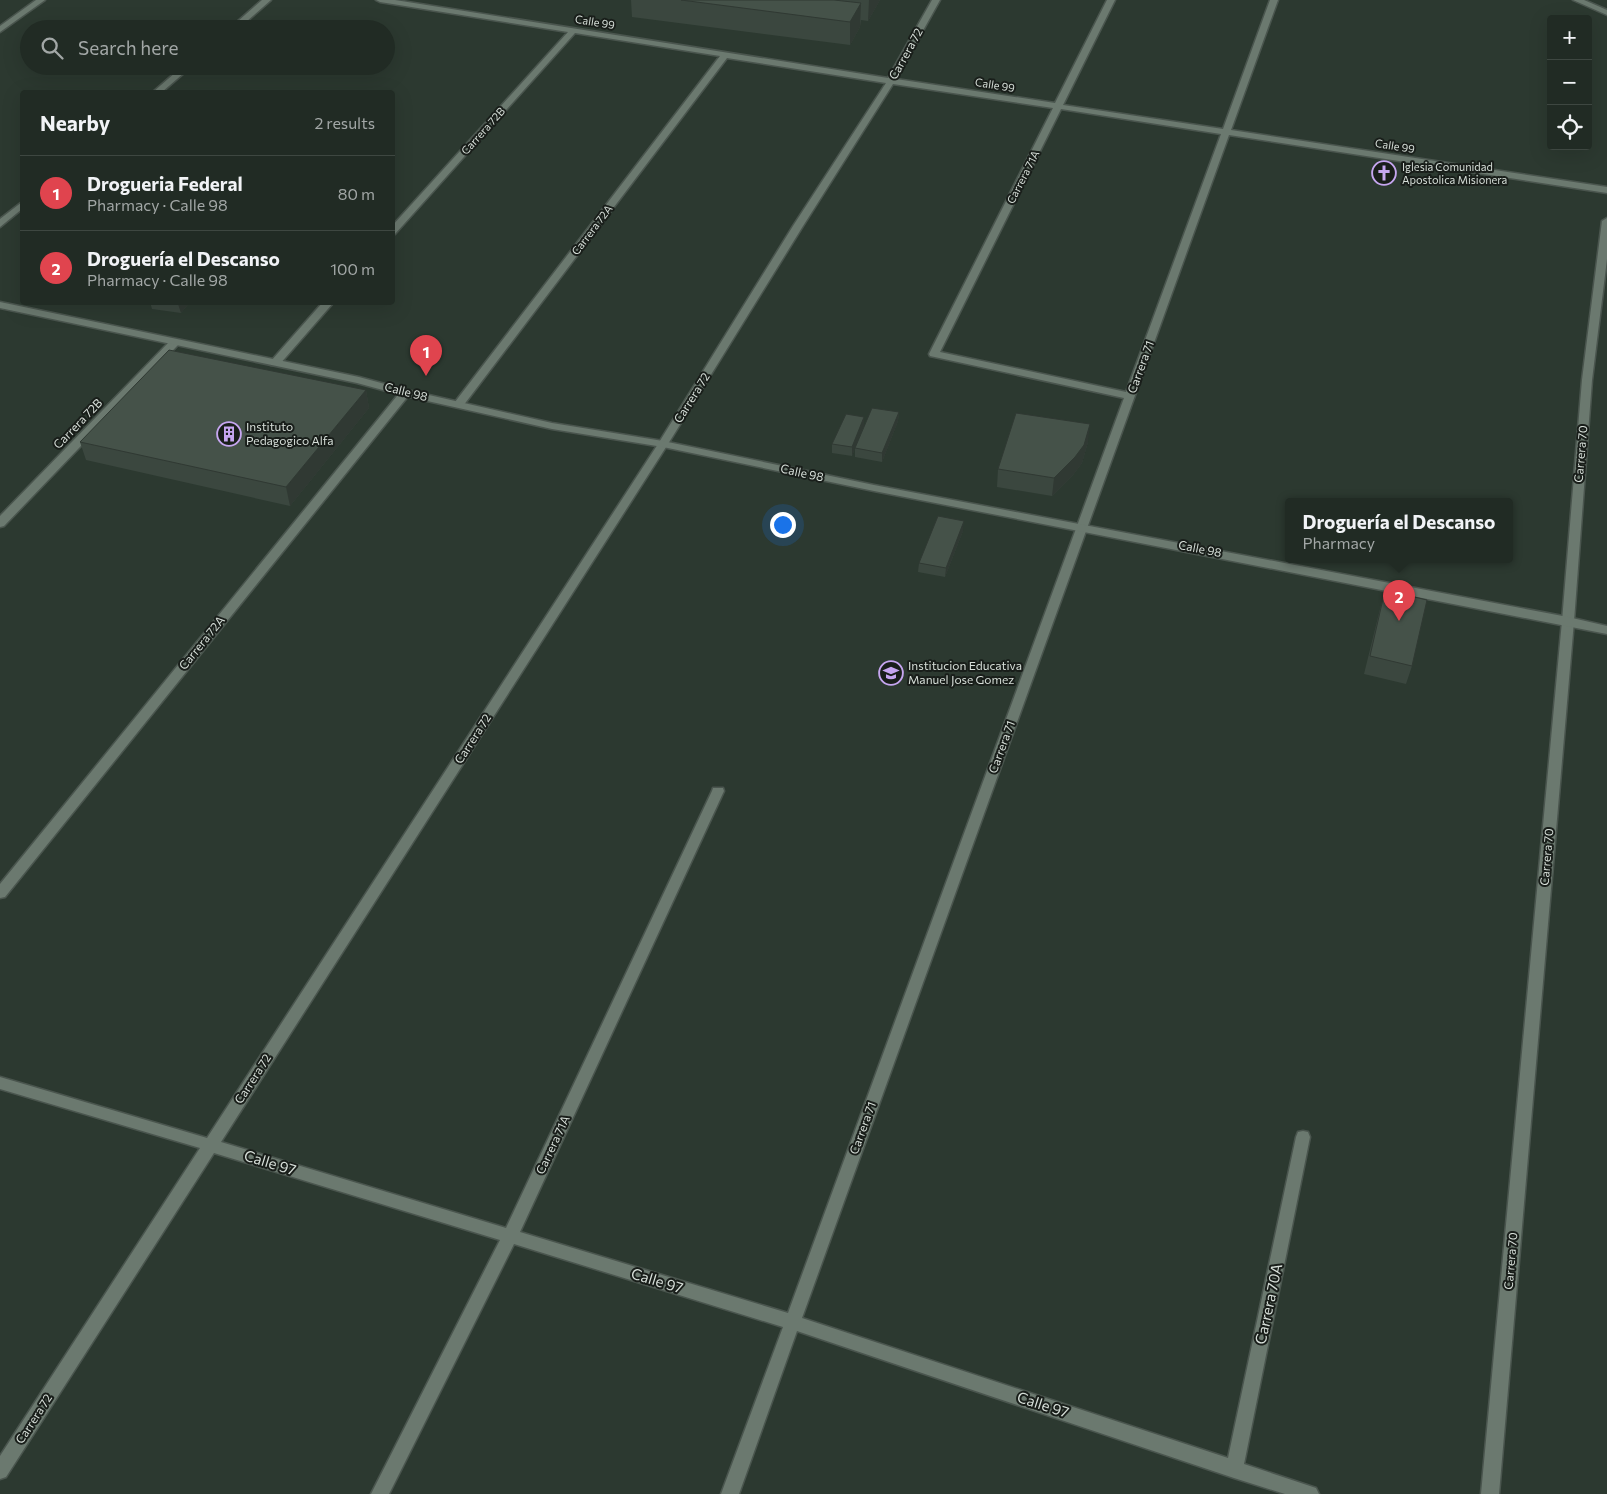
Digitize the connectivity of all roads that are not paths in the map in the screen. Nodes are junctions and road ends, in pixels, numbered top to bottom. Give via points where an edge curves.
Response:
1 (41, 0) edge
2 (267, 0) edge
3 (380, 0) edge
4 (936, 0) edge
5 (1111, 0) edge
6 (1274, 0) edge
7 (1577, 0) edge
8 (1607, 13) edge
9 (244, 20) edge
10 (0, 30) edge
11 (574, 30) junction
12 (726, 55) junction
13 (177, 75) edge
14 (891, 81) junction
15 (159, 90) edge
16 (1059, 106) junction
17 (1226, 131) junction
18 (1607, 190) edge
19 (20, 207) edge
20 (1607, 221) edge
21 (0, 224) edge
22 (395, 229) edge
23 (326, 305) edge
24 (0, 306) edge
25 (174, 343) junction
26 (275, 363) junction
27 (405, 393) junction
28 (1131, 396) junction
29 (460, 404) junction
30 (664, 444) junction
31 (0, 523) edge
32 (1082, 526) junction
33 (1568, 620) junction
34 (1607, 630) edge
35 (718, 791) dead end
36 (0, 892) edge
37 (0, 1084) edge
38 (1304, 1137) dead end
39 (210, 1145) junction
40 (510, 1237) junction
41 (792, 1322) junction
42 (1234, 1470) junction
43 (0, 1472) edge
44 (380, 1494) edge
45 (730, 1494) edge
46 (1310, 1494) edge
47 (1490, 1494) edge

1 - 10 street
2 - 9 street
3 - 11 street, Calle 99
4 - 14 street, Carrera 72
5 - 16 street, Carrera 71A
6 - 17 street, Carrera 71
7 - 8 street
11 - 12 street, Calle 99
11 - 22 street, Carrera 72B
12 - 14 street, Calle 99
12 - 29 street, Carrera 72A
13 - 15 street
14 - 16 street, Calle 99
14 - 30 street, Carrera 72
16 - 17 street, Calle 99
16 - 28 street, Carrera 71A via 934,354
17 - 18 street, Calle 99
17 - 28 street, Carrera 71
19 - 21 street
20 - 33 street, Carrera 70 via 1587,380
23 - 26 street
24 - 25 street, Calle 98
25 - 26 street, Calle 98
25 - 31 street, Carrera 72B
26 - 27 street, Calle 98
27 - 29 street, Calle 98
27 - 36 street, Carrera 72A
28 - 32 street, Carrera 71
29 - 30 street, Calle 98 via 552,426
30 - 32 street, Calle 98 via 874,488
30 - 39 street, Carrera 72
32 - 33 street, Calle 98
32 - 41 street, Carrera 71
33 - 34 street, Calle 98
33 - 47 street, Carrera 70
35 - 40 street, Carrera 71A
37 - 39 street, Calle 97
38 - 42 street, Carrera 70A
39 - 40 street, Calle 97
39 - 43 street, Carrera 72
40 - 41 street, Calle 97
40 - 44 street, Carrera 71A
41 - 42 street, Calle 97
41 - 45 street, Carrera 71
42 - 46 street, Calle 97

